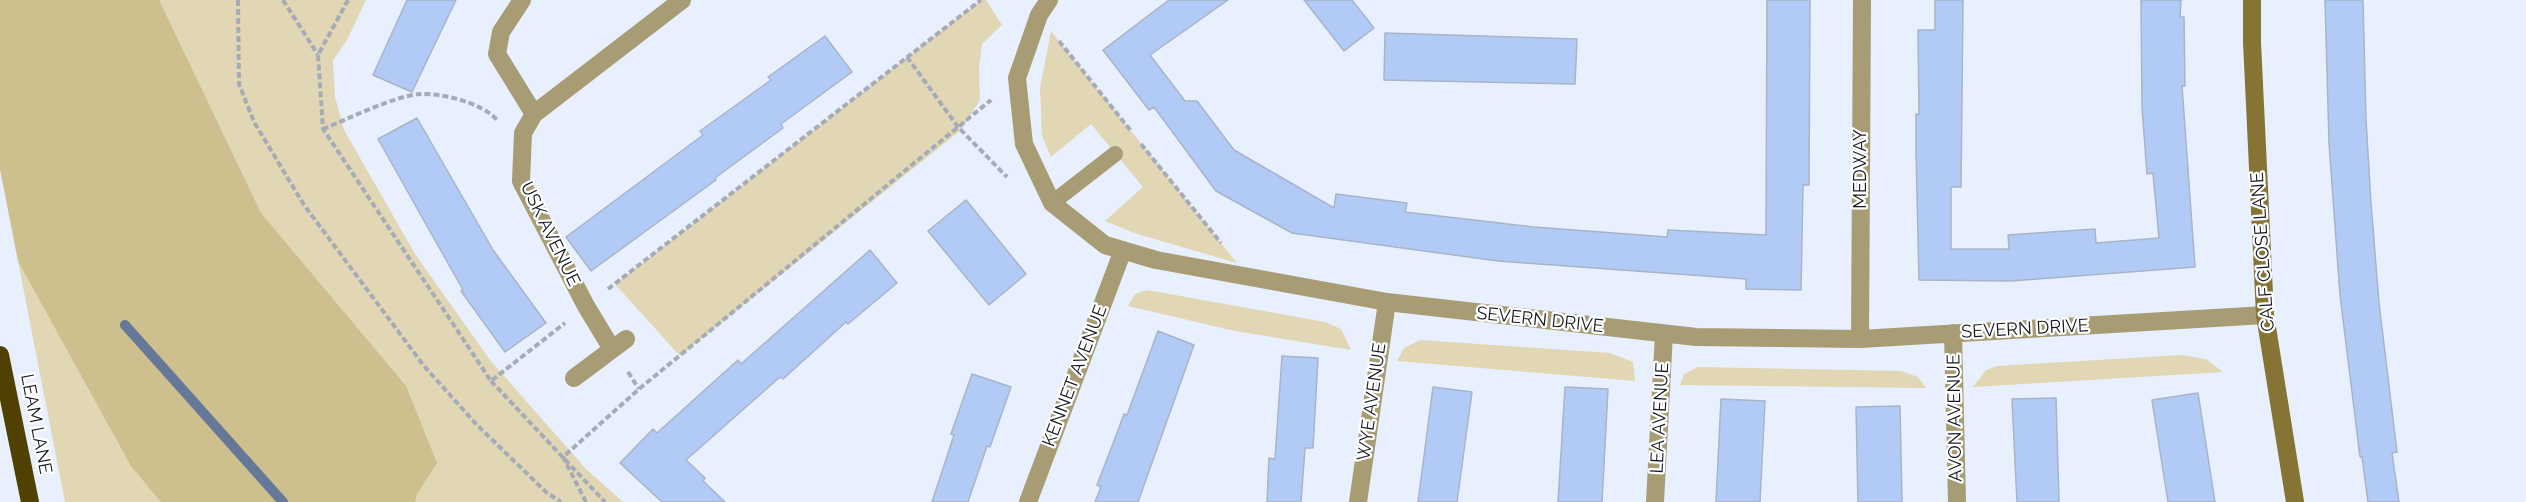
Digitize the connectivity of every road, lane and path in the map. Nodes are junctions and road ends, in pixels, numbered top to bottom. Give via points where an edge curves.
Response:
1 (238, 0) edge
2 (283, 0) edge
3 (348, 0) edge
4 (522, 0) edge
5 (681, 0) edge
6 (981, 0) edge
7 (1049, 0) edge
8 (1862, 0) edge
9 (2252, 0) edge
10 (318, 55) junction
11 (907, 57) junction
12 (1017, 78) junction
13 (534, 114) junction
14 (958, 127) junction
15 (323, 129) junction
16 (523, 152) junction
17 (1115, 154) dead end
18 (1052, 203) junction
19 (1123, 250) junction
20 (1387, 302) junction
21 (586, 306) junction
22 (2265, 315) junction
23 (1953, 333) junction
24 (1664, 334) junction
25 (1860, 339) junction
26 (0, 355) edge
27 (574, 378) dead end
28 (490, 381) junction
29 (563, 457) junction
30 (30, 502) edge
31 (561, 502) edge
32 (586, 502) edge
33 (605, 502) edge
34 (1028, 502) edge
35 (1358, 502) edge
36 (1655, 502) edge
37 (1957, 502) edge
38 (2295, 502) edge

1 - 31 path via 239,84 254,122 304,205 424,366 477,425
2 - 10 path
3 - 10 path
4 - 13 street via 501,32 497,54
5 - 13 street
6 - 11 path
7 - 12 street, SEVERN DRIVE via 1039,15
8 - 25 street, MEDWAY
9 - 22 street, CALF CLOSE LANE
10 - 15 path
11 - 14 path
11 - 21 path
12 - 14 path
12 - 18 street, SEVERN DRIVE via 1024,144
13 - 16 street, USK AVENUE via 523,133
14 - 18 path via 1003,175
14 - 29 path via 639,389
15 - 16 path via 420,94 461,100 489,111
15 - 28 path
16 - 21 street, USK AVENUE via 521,181
17 - 18 lane
18 - 19 street, SEVERN DRIVE via 1105,245
19 - 20 street, SEVERN DRIVE via 1156,260
19 - 34 street, KENNET AVENUE
20 - 24 street, SEVERN DRIVE
20 - 35 street, WYE AVENUE
21 - 27 street, USK AVENUE via 619,344
21 - 28 path
22 - 23 street, SEVERN DRIVE
22 - 38 street, CALF CLOSE LANE
23 - 25 street, SEVERN DRIVE
23 - 37 street, AVON AVENUE
24 - 25 street, SEVERN DRIVE
24 - 36 street, LEA AVENUE
26 - 30 highway, LEAM LANE
28 - 29 path
29 - 32 path
29 - 33 path

